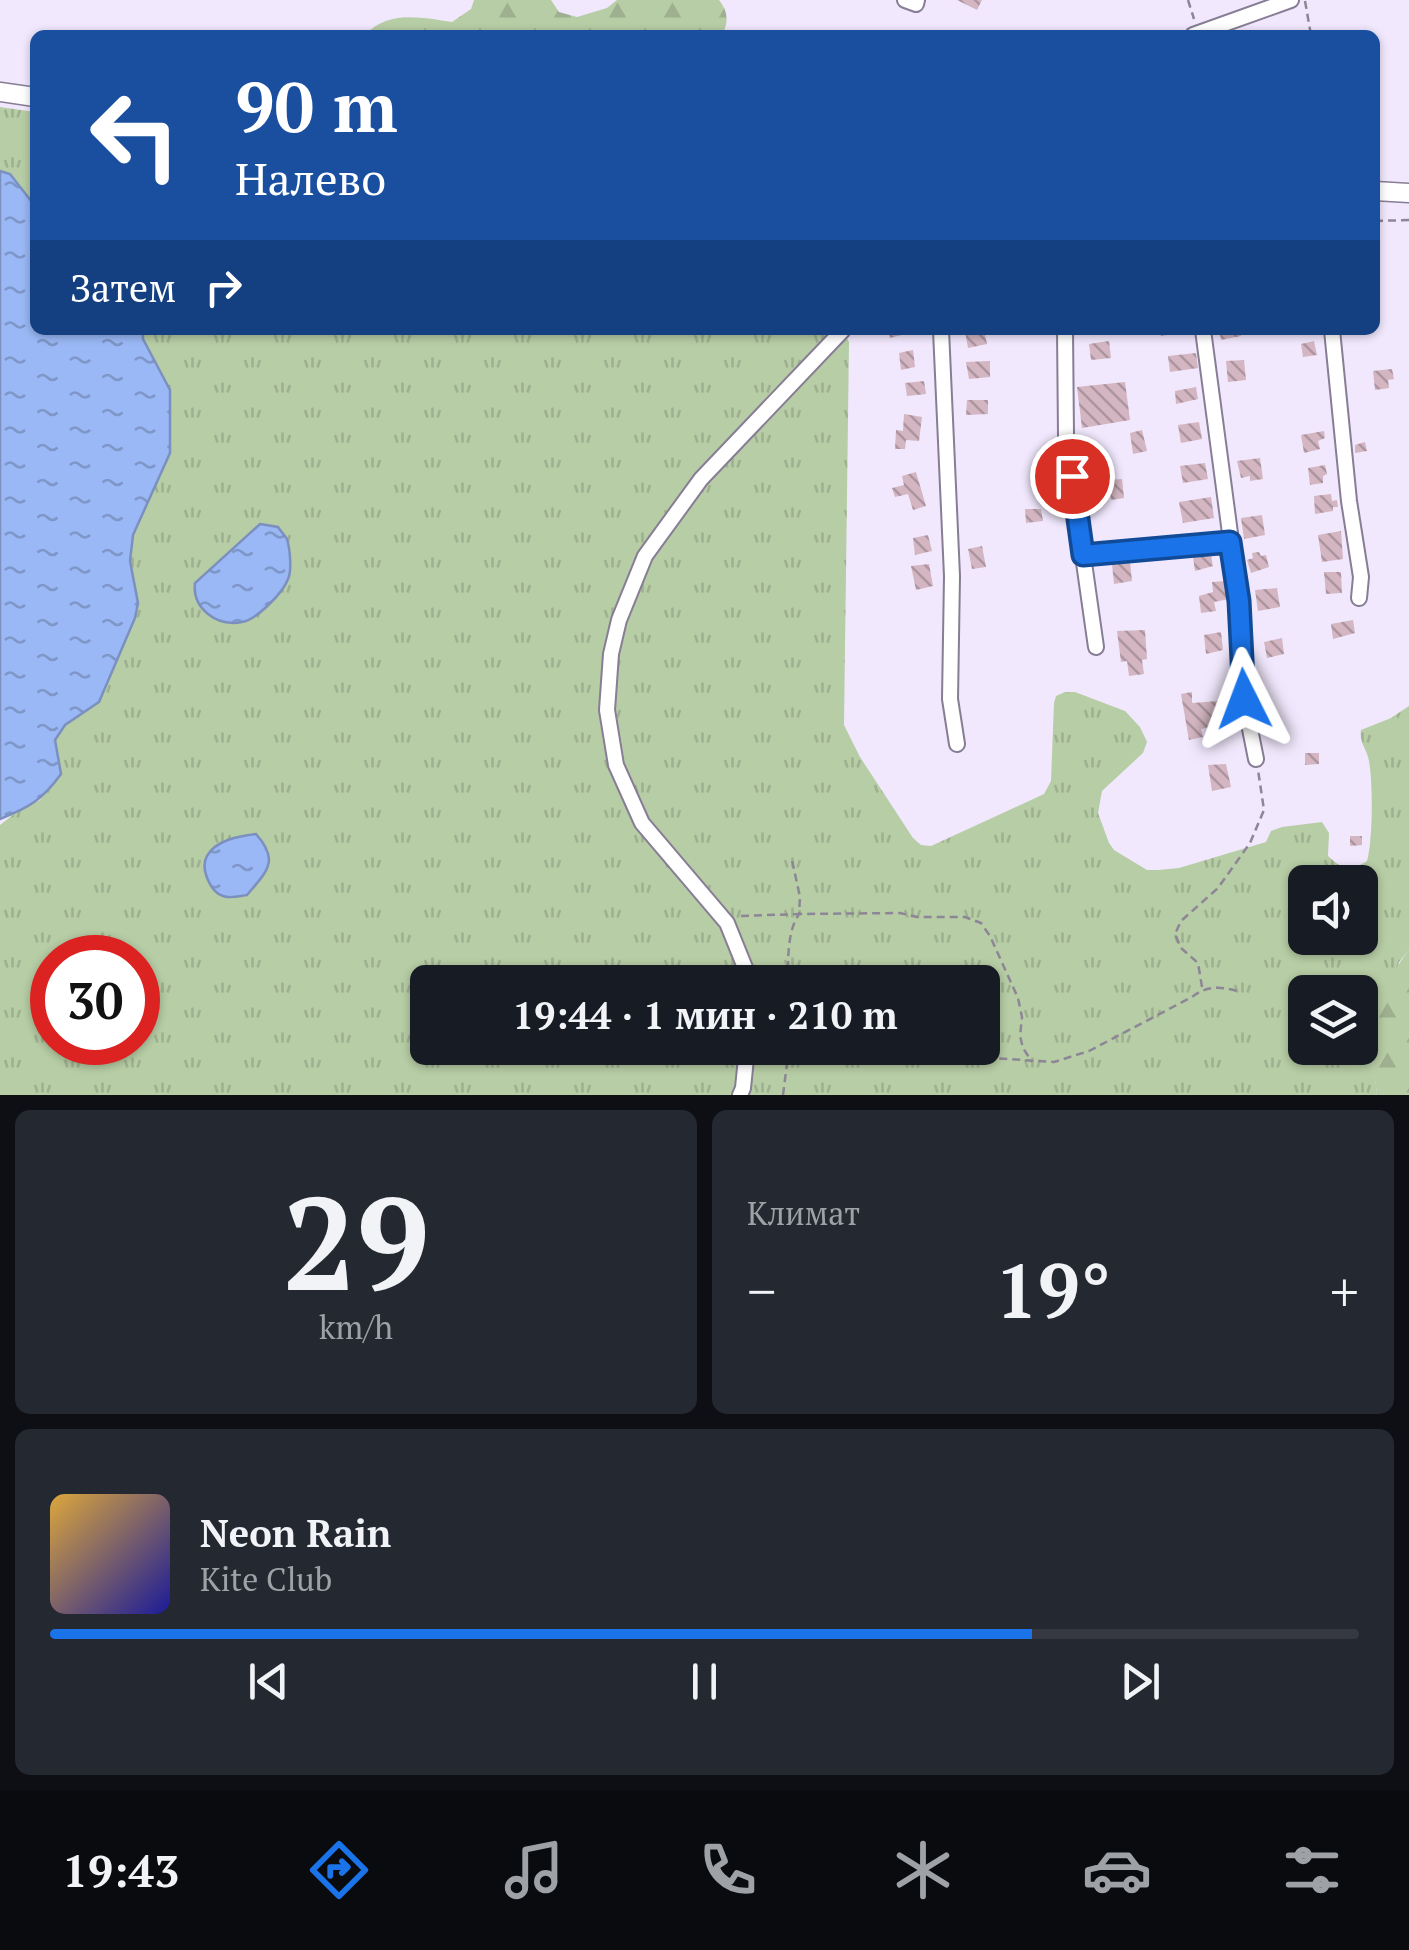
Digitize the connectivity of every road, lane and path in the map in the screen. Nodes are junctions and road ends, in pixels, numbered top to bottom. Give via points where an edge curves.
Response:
1 (905, 0) edge
2 (918, 0) edge
3 (1188, 0) edge
4 (1291, 0) edge
5 (1305, 0) edge
6 (1195, 30) edge
7 (1207, 30) edge
8 (1310, 30) edge
9 (0, 92) edge
10 (30, 96) edge
11 (1409, 184) edge
12 (1380, 188) edge
13 (1380, 190) edge
14 (1409, 193) edge
15 (1409, 220) edge
16 (1380, 221) edge
17 (838, 335) edge
18 (941, 335) edge
19 (1065, 335) edge
20 (1204, 335) edge
21 (1332, 335) edge
22 (1230, 542) junction
23 (1083, 555) junction
24 (1358, 598) dead end
25 (1096, 647) dead end
26 (957, 744) dead end
27 (1256, 759) joint
28 (792, 860) dead end
29 (799, 914) junction
30 (723, 919) junction
31 (744, 965) edge
32 (789, 965) edge
33 (1202, 989) junction
34 (1237, 991) dead end
35 (1000, 1059) edge
36 (1032, 1062) junction
37 (745, 1065) edge
38 (787, 1065) edge
39 (740, 1095) edge
40 (783, 1095) edge

1 - 2 street
3 - 6 path
4 - 7 street
5 - 8 path
9 - 10 main road
11 - 12 main road
13 - 14 main road
15 - 16 path
17 - 30 street via 701,479 644,556 612,654 606,710 616,765 642,823
18 - 26 street via 950,699
19 - 23 street via 1066,436
20 - 22 street
21 - 24 street via 1361,577
22 - 23 street
22 - 27 street
23 - 25 street
27 - 33 path via 1264,810 1250,843 1175,934 1198,963
28 - 29 path
29 - 30 path
29 - 32 path
29 - 36 path via 900,913 981,924 1018,998 1022,1048
30 - 31 street
33 - 34 path
33 - 36 path via 1089,1051
35 - 36 path
37 - 39 street
38 - 40 path

